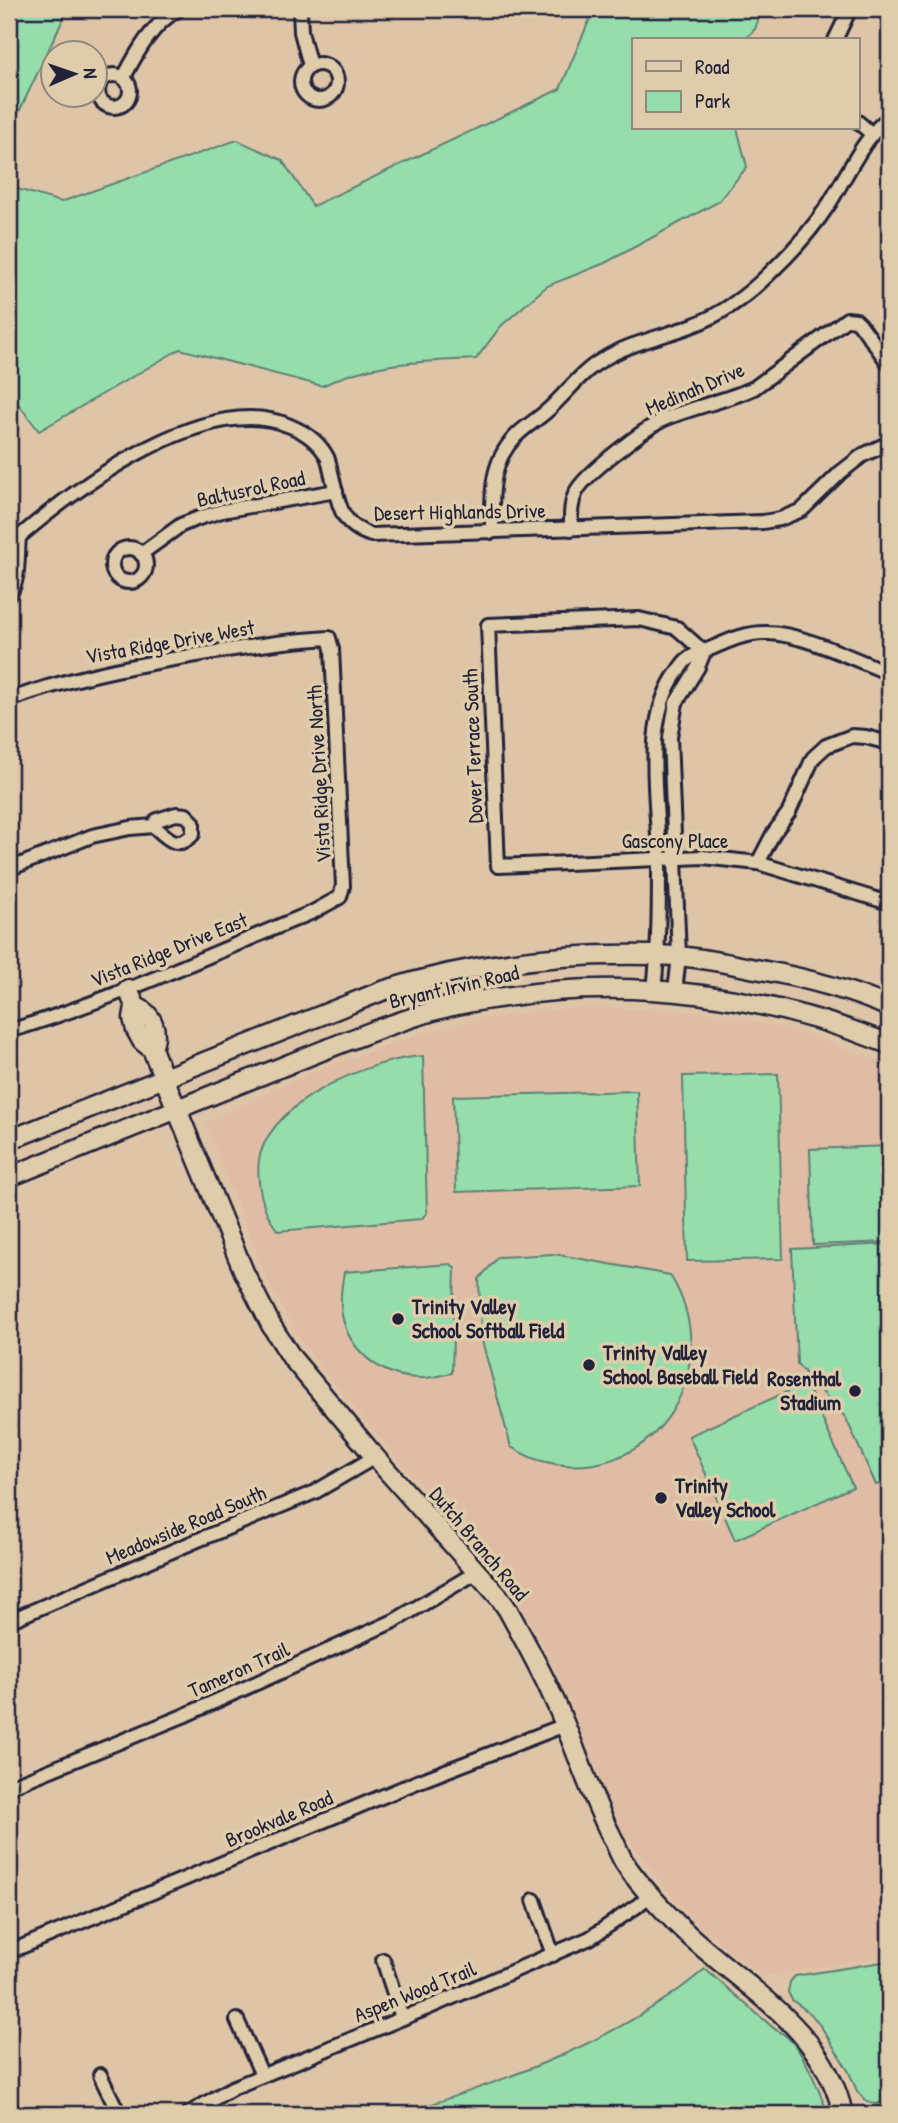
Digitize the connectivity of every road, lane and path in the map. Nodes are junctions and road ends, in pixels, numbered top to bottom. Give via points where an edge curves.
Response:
1 (179, 9) edge
2 (300, 9) edge
3 (850, 9) edge
4 (836, 38) edge
5 (310, 66) dead end
6 (124, 77) dead end
7 (889, 118) edge
8 (860, 124) edge
9 (872, 134) junction
10 (889, 364) edge
11 (889, 443) edge
12 (336, 491) junction
13 (571, 529) junction
14 (492, 532) junction
15 (14, 540) edge
16 (141, 554) dead end
17 (9, 595) edge
18 (332, 649) joint
19 (704, 652) junction
20 (889, 673) edge
21 (9, 700) edge
22 (889, 743) edge
23 (154, 826) dead end
24 (659, 858) junction
25 (674, 858) junction
26 (758, 863) junction
27 (498, 866) joint
28 (9, 869) edge
29 (340, 897) joint
30 (889, 904) edge
31 (658, 956) junction
32 (679, 957) junction
33 (128, 989) junction
34 (654, 990) junction
35 (675, 992) junction
36 (889, 1007) edge
37 (9, 1031) edge
38 (889, 1044) edge
39 (163, 1077) junction
40 (178, 1108) junction
41 (9, 1140) edge
42 (9, 1177) edge
43 (375, 1457) junction
44 (477, 1572) junction
45 (9, 1621) edge
46 (565, 1725) junction
47 (9, 1787) edge
48 (650, 1895) junction
49 (534, 1900) dead end
50 (9, 1952) edge
51 (553, 1955) junction
52 (383, 1960) dead end
53 (402, 2018) junction
54 (237, 2020) dead end
55 (100, 2075) dead end
56 (262, 2075) junction
57 (119, 2114) edge
58 (188, 2114) edge
59 (843, 2114) edge

1 - 6 street via 139,47
2 - 5 street
3 - 4 street
7 - 9 street
8 - 9 street
9 - 14 street via 827,208 755,287 718,314 602,359 516,435 496,466
10 - 13 street, Medinah Drive via 860,324 847,319 754,388 656,423 625,445 582,483 572,501
11 - 13 street, Desert Highlands Drive via 863,455 802,510 779,519
12 - 14 street, Desert Highlands Drive via 346,522 371,535
12 - 15 street, Desert Highlands Drive via 327,457 315,441 281,422 235,418 173,436 98,475
12 - 16 street, Baltusrol Road via 199,518 181,525
13 - 14 street, Desert Highlands Drive
15 - 17 street, Desert Highlands Drive via 16,578
18 - 21 street, Vista Ridge Drive West via 328,638 268,643 90,675
18 - 29 street, Vista Ridge Drive North
19 - 20 street via 750,634 785,635
19 - 24 street via 688,659 676,673 656,724
19 - 25 street via 676,703 672,722
19 - 27 street, Dover Terrace South via 677,628 639,620 488,625
22 - 26 street via 852,736 826,746 813,758 789,813
23 - 28 street via 92,836
24 - 25 street, Gascony Place
24 - 27 street, Gascony Place
24 - 31 street
25 - 26 street, Gascony Place via 703,856
25 - 32 street
26 - 30 street, Gascony Place
29 - 33 street, Vista Ridge Drive East
31 - 32 main road, Bryant Irvin Road
31 - 34 street
31 - 39 main road, Bryant Irvin Road via 535,960 424,977
32 - 35 street
32 - 36 main road, Bryant Irvin Road via 825,984
33 - 37 street, Vista Ridge Drive East
33 - 39 main road, Dutch Branch Road via 135,1006 136,1030 152,1049
34 - 35 main road, Bryant Irvin Road
34 - 40 main road, Bryant Irvin Road via 534,992 435,1010
35 - 38 main road, Bryant Irvin Road via 757,1003
39 - 40 main road, Dutch Branch Road
39 - 41 main road, Bryant Irvin Road
40 - 42 main road, Bryant Irvin Road
40 - 43 main road, Dutch Branch Road via 244,1272 271,1325 301,1371
43 - 44 main road, Dutch Branch Road
43 - 45 street, Meadowside Road South via 315,1492
44 - 46 main road, Dutch Branch Road via 508,1609
44 - 47 street, Tameron Trail via 394,1621 183,1716
46 - 48 main road, Dutch Branch Road via 600,1816 625,1863
46 - 50 street, Brookvale Road
48 - 51 street, Aspen Wood Trail via 590,1938
48 - 59 main road, Dutch Branch Road via 705,1951 793,2023 822,2063
49 - 51 street
51 - 53 street, Aspen Wood Trail
52 - 53 street
53 - 56 street, Aspen Wood Trail
54 - 56 street
55 - 57 street
56 - 58 street, Aspen Wood Trail

